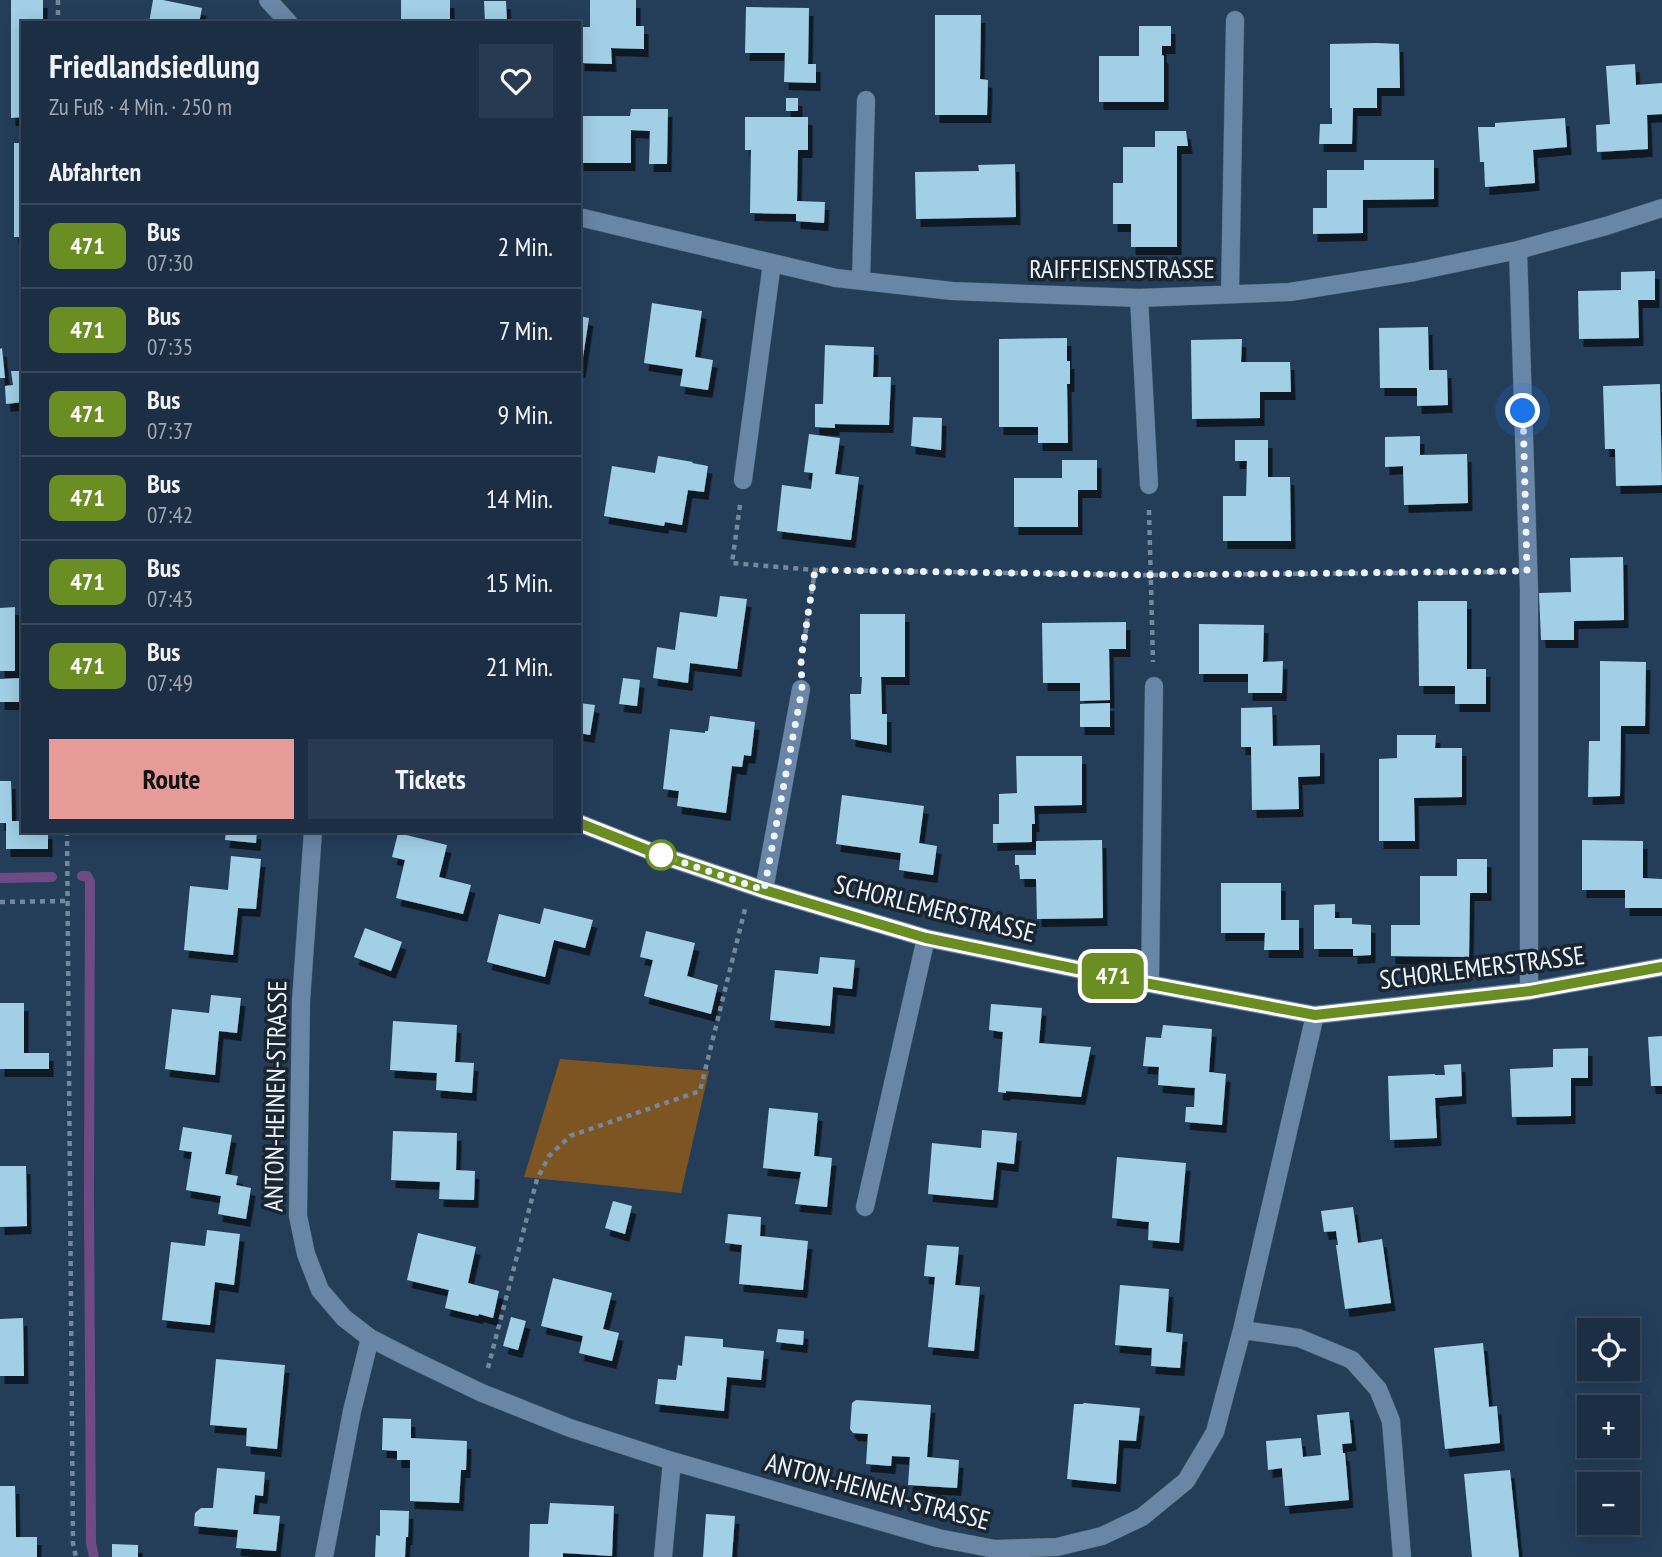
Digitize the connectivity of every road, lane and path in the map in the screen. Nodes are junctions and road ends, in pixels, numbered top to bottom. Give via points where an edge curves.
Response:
1 (58, 0) edge
2 (268, 0) edge
3 (1235, 20) dead end
4 (58, 21) edge
5 (287, 21) edge
6 (866, 100) dead end
7 (1662, 208) edge
8 (581, 217) edge
9 (1518, 250) junction
10 (772, 263) junction
11 (861, 281) junction
12 (1230, 294) junction
13 (1139, 298) junction
14 (743, 480) joint
15 (1149, 485) joint
16 (815, 570) junction
17 (1527, 571) junction
18 (1150, 575) junction
19 (1154, 686) joint
20 (802, 689) joint
21 (581, 824) edge
22 (67, 833) edge
23 (313, 833) edge
24 (757, 888) junction
25 (68, 901) junction
26 (0, 902) edge
27 (926, 938) junction
28 (1662, 967) edge
29 (1150, 984) junction
30 (1530, 991) junction
31 (1315, 1015) junction
32 (865, 1207) dead end
33 (1242, 1330) junction
34 (370, 1338) junction
35 (482, 1393) junction
36 (672, 1461) junction
37 (76, 1557) edge
38 (324, 1557) edge
39 (663, 1557) edge
40 (1402, 1557) edge

1 - 4 path
2 - 5 street
3 - 12 street
6 - 11 street
7 - 9 street, RAIFFEISENSTRASSE
8 - 10 street, RAIFFEISENSTRASSE
9 - 12 street, RAIFFEISENSTRASSE via 1290,292
9 - 17 street
10 - 11 street, RAIFFEISENSTRASSE
10 - 14 street
11 - 13 street, RAIFFEISENSTRASSE via 952,292
12 - 13 street, RAIFFEISENSTRASSE
13 - 15 street
14 - 16 path via 732,563
15 - 18 path
16 - 18 path
16 - 20 path via 801,659
17 - 18 path
17 - 30 street
18 - 19 path
19 - 29 street
20 - 24 street
21 - 24 street, SCHORLEMERSTRASSE
22 - 25 path
23 - 34 street, ANTON-HEINEN-STRASSE via 301,1001 298,1216 320,1290 344,1318
24 - 27 street, SCHORLEMERSTRASSE
24 - 35 path via 700,1091 570,1136 549,1156 537,1179
25 - 26 path
25 - 37 path
27 - 29 street, SCHORLEMERSTRASSE
27 - 32 street
28 - 30 street, SCHORLEMERSTRASSE
29 - 31 street, SCHORLEMERSTRASSE
30 - 31 street, SCHORLEMERSTRASSE
31 - 33 street, ANTON-HEINEN-STRASSE
33 - 36 street, ANTON-HEINEN-STRASSE via 1215,1432 1186,1481 1142,1517 1101,1536 1057,1547 995,1549 938,1538
33 - 40 street via 1299,1339 1352,1360 1378,1389 1391,1421
34 - 35 street, ANTON-HEINEN-STRASSE
34 - 38 street
35 - 36 street, ANTON-HEINEN-STRASSE
36 - 39 street

